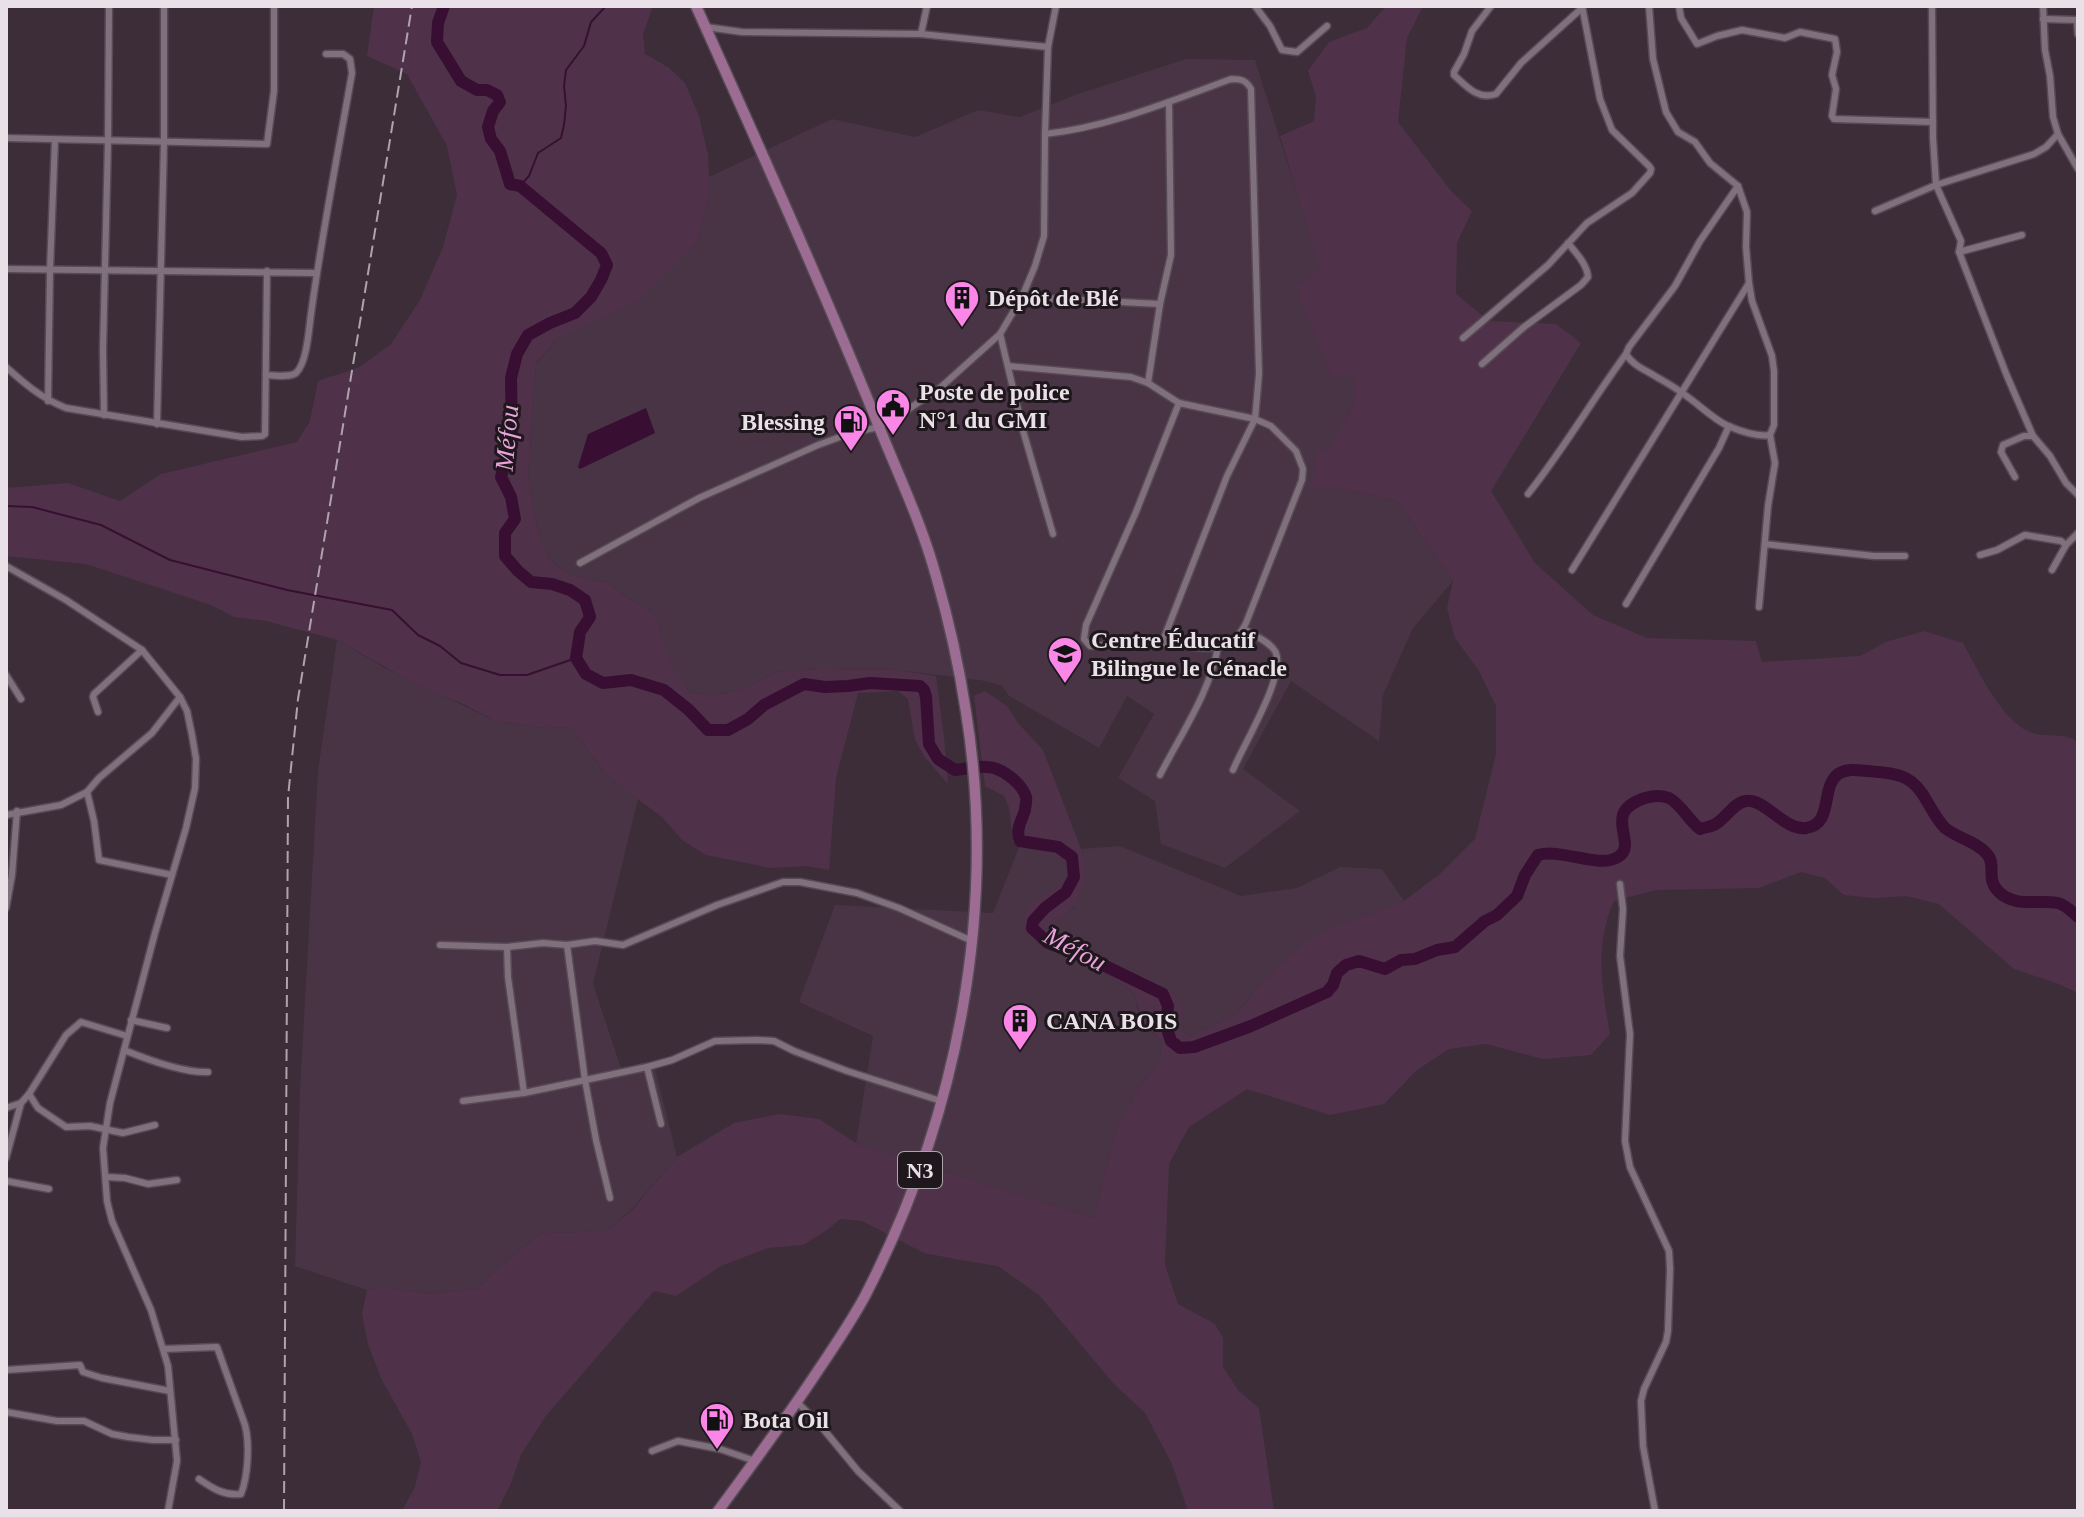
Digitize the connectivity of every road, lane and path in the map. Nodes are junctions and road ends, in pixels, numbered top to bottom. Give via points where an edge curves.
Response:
1 (109, 6) edge
2 (164, 6) edge
3 (274, 6) edge
4 (696, 6) edge
5 (927, 6) edge
6 (1056, 6) edge
7 (1255, 6) edge
8 (1491, 6) edge
9 (1649, 6) edge
10 (1679, 6) edge
11 (1932, 6) edge
12 (2043, 6) edge
13 (1582, 7) edge
14 (2043, 19) junction
15 (1327, 26) dead end
16 (706, 27) junction
17 (921, 34) junction
18 (2078, 34) edge
19 (1048, 47) junction
20 (326, 54) dead end
21 (1169, 102) junction
22 (1933, 122) junction
23 (1045, 134) junction
24 (2058, 134) junction
25 (6, 138) edge
26 (55, 140) junction
27 (108, 141) junction
28 (164, 142) junction
29 (2078, 169) edge
30 (1936, 185) junction
31 (1738, 186) junction
32 (1875, 211) dead end
33 (2022, 235) dead end
34 (1568, 243) junction
35 (1959, 252) junction
36 (6, 269) edge
37 (50, 270) junction
38 (105, 270) junction
39 (161, 270) junction
40 (267, 271) junction
41 (316, 273) junction
42 (1749, 283) junction
43 (1022, 297) junction
44 (1160, 304) junction
45 (1000, 334) junction
46 (1463, 338) dead end
47 (1626, 354) junction
48 (1482, 364) dead end
49 (1008, 366) junction
50 (6, 367) edge
51 (266, 375) junction
52 (1148, 383) junction
53 (1683, 393) junction
54 (48, 401) junction
55 (1179, 403) junction
56 (104, 415) junction
57 (1255, 419) junction
58 (157, 424) junction
59 (1729, 426) junction
60 (879, 427) junction
61 (1770, 435) junction
62 (2033, 436) junction
63 (2015, 477) dead end
64 (1528, 494) dead end
65 (2078, 495) edge
66 (2078, 533) edge
67 (1053, 534) dead end
68 (1765, 544) junction
69 (2066, 545) junction
70 (1980, 555) dead end
71 (1905, 556) dead end
72 (580, 563) dead end
73 (6, 566) edge
74 (1572, 570) dead end
75 (2052, 570) dead end
76 (1626, 604) dead end
77 (1759, 607) dead end
78 (1244, 629) junction
79 (1162, 643) junction
80 (1218, 647) junction
81 (142, 650) junction
82 (6, 675) edge
83 (180, 697) junction
84 (21, 699) dead end
85 (98, 712) dead end
86 (1233, 770) dead end
87 (1160, 775) dead end
88 (87, 792) junction
89 (17, 811) junction
90 (6, 815) edge
91 (172, 875) junction
92 (1620, 884) dead end
93 (6, 908) edge
94 (972, 941) junction
95 (440, 945) dead end
96 (567, 945) junction
97 (507, 947) junction
98 (131, 1020) junction
99 (167, 1028) dead end
100 (127, 1036) junction
101 (124, 1050) junction
102 (647, 1067) junction
103 (208, 1072) dead end
104 (585, 1080) junction
105 (524, 1093) junction
106 (29, 1094) junction
107 (463, 1101) dead end
108 (941, 1101) junction
109 (21, 1103) junction
110 (6, 1108) edge
111 (661, 1124) dead end
112 (155, 1125) dead end
113 (106, 1130) junction
114 (6, 1158) edge
115 (106, 1177) junction
116 (177, 1180) dead end
117 (6, 1181) edge
118 (49, 1189) dead end
119 (610, 1198) dead end
120 (164, 1349) junction
121 (6, 1370) edge
122 (170, 1391) junction
123 (797, 1402) junction
124 (6, 1412) edge
125 (176, 1440) junction
126 (652, 1451) dead end
127 (755, 1461) junction
128 (199, 1479) dead end
129 (168, 1511) edge
130 (718, 1511) edge
131 (900, 1511) edge
132 (1655, 1511) edge

1 - 27 street
2 - 28 street
3 - 28 street via 274,91 267,144
4 - 16 highway, N3
5 - 17 street
6 - 19 street
7 - 15 street via 1282,50 1297,52
8 - 13 street via 1472,31 1454,72 1483,96 1496,94 1521,63
9 - 31 street via 1653,59 1666,112 1678,132
10 - 22 street via 1697,44 1742,30 1835,39 1834,119
11 - 22 street
12 - 14 street
13 - 34 street via 1600,99 1612,130 1651,169 1632,193 1587,223
14 - 18 street via 2077,20
14 - 24 street
16 - 17 street
16 - 60 highway, N3
17 - 19 street
19 - 23 street
20 - 41 street via 350,59 352,73
21 - 23 street via 1077,130
21 - 44 street via 1171,255
21 - 57 street via 1231,79 1248,82 1251,89 1259,374
22 - 30 street
23 - 43 street via 1044,236
24 - 29 street
24 - 30 street via 2034,154
25 - 26 street
26 - 27 street
26 - 37 street
27 - 28 street
27 - 38 street
28 - 39 street
30 - 32 street
30 - 35 street via 1961,241
31 - 42 street via 1747,212
31 - 47 street
33 - 35 street
34 - 46 street
34 - 48 street via 1588,277
35 - 62 street
36 - 37 street
37 - 38 street
37 - 54 street
38 - 39 street
38 - 56 street
39 - 40 street
39 - 58 street
40 - 41 street
40 - 51 street
41 - 51 street via 301,365 290,375
42 - 53 street
42 - 61 street via 1772,356
43 - 44 street
43 - 45 street
44 - 52 street
45 - 49 street
45 - 60 street via 934,393
47 - 53 street
47 - 64 street
49 - 52 street
49 - 67 street
50 - 54 street
51 - 58 street via 262,436
52 - 55 street
53 - 59 street
53 - 74 street
54 - 56 street
55 - 57 street
55 - 79 street via 1084,633 1090,646
56 - 58 street
57 - 78 street via 1279,432 1303,469
57 - 79 street via 1227,476
59 - 61 street
59 - 76 street
60 - 72 street via 818,445 735,481
60 - 94 highway, N3 via 936,576 967,715 976,815
61 - 68 street via 1775,463
62 - 63 street via 2003,445 2001,452
62 - 65 street
66 - 69 street
68 - 71 street
68 - 77 street
69 - 70 street via 2025,535
69 - 75 street
73 - 81 street
78 - 80 street via 1235,641
78 - 86 street via 1274,650 1276,677
79 - 80 street
80 - 87 street via 1206,686
81 - 83 street
81 - 85 street via 94,694
82 - 84 street
83 - 88 street via 152,733
83 - 91 street via 196,759 195,788
88 - 89 street via 61,805
88 - 91 street via 99,860
89 - 90 street
89 - 93 street
91 - 98 street
92 - 132 street via 1620,956 1630,1034 1625,1141 1630,1167 1669,1251 1666,1342 1641,1401
94 - 96 street via 857,893 783,882 623,945
94 - 108 highway, N3 via 956,1045
95 - 97 street
96 - 97 street
96 - 104 street
97 - 105 street
98 - 99 street
98 - 100 street
100 - 101 street
100 - 106 street via 81,1022 55,1050
101 - 103 street
101 - 113 street
102 - 104 street
102 - 108 street via 715,1041 769,1040
102 - 111 street
104 - 105 street
104 - 119 street
105 - 107 street
106 - 109 street
106 - 113 street via 38,1108 66,1127
108 - 123 highway, N3 via 913,1189 881,1263
109 - 110 street
109 - 114 street
112 - 113 street via 123,1133
113 - 115 street
115 - 116 street via 148,1184
115 - 120 street via 112,1221
117 - 118 street
120 - 122 street
120 - 128 street via 217,1347 248,1435 241,1494 218,1492
121 - 122 street via 80,1365 83,1372 102,1378
122 - 125 street
123 - 127 highway, N3
123 - 131 street
124 - 125 street via 84,1421 128,1437
125 - 129 street
126 - 127 street via 678,1441
127 - 130 highway, N3

